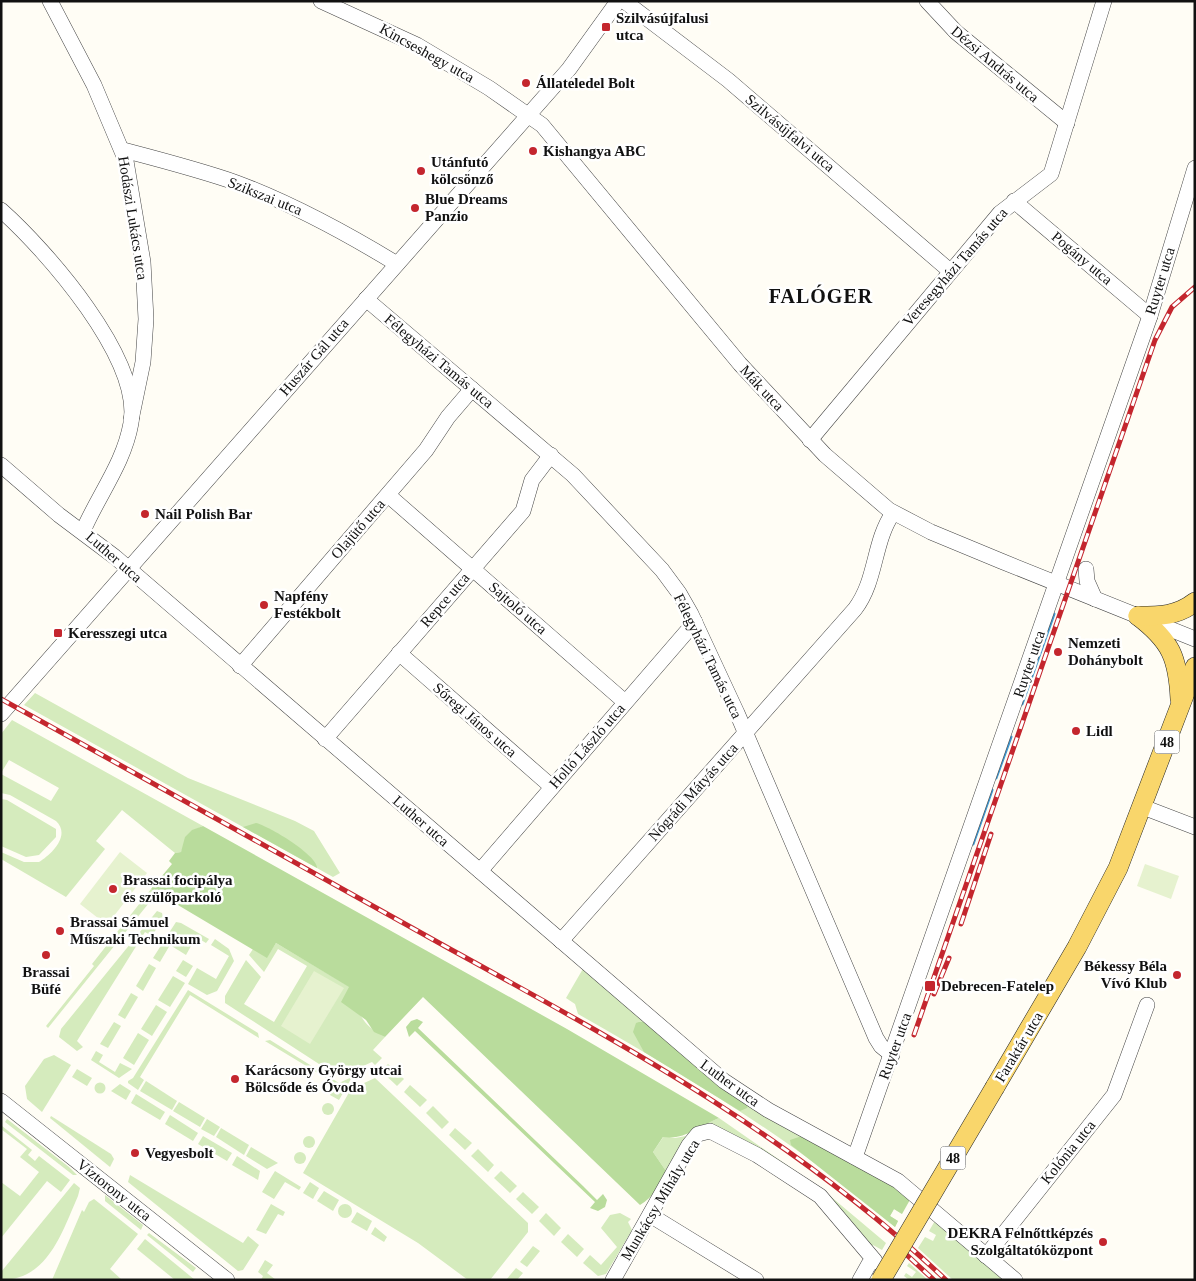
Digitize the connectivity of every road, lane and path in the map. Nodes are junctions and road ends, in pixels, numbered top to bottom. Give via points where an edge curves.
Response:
1 (50, 1) edge
2 (321, 1) edge
3 (618, 1) edge
4 (624, 1) edge
5 (927, 1) edge
6 (1104, 1) edge
7 (529, 114) junction
8 (1067, 123) junction
9 (123, 150) junction
10 (1195, 168) edge
11 (1014, 201) junction
12 (1, 210) edge
13 (397, 264) junction
14 (950, 271) junction
15 (366, 300) junction
16 (1150, 316) junction
17 (472, 389) junction
18 (131, 420) junction
19 (810, 440) junction
20 (550, 455) junction
21 (1, 465) edge
22 (388, 495) junction
23 (893, 513) junction
24 (83, 531) junction
25 (128, 569) junction
26 (472, 569) junction
27 (1086, 569) dead end
28 (1057, 584) junction
29 (1095, 599) junction
30 (1195, 602) edge
31 (1138, 616) junction
32 (695, 622) junction
33 (1195, 638) edge
34 (399, 653) junction
35 (240, 666) junction
36 (1195, 667) edge
37 (625, 702) junction
38 (1180, 706) junction
39 (3, 712) edge
40 (745, 734) junction
41 (325, 739) junction
42 (552, 787) junction
43 (1143, 806) junction
44 (1195, 826) edge
45 (480, 871) junction
46 (561, 941) junction
47 (1147, 1005) dead end
48 (892, 1054) junction
49 (1, 1101) edge
50 (855, 1158) junction
51 (650, 1215) junction
52 (986, 1256) junction
53 (227, 1280) edge
54 (613, 1280) edge
55 (756, 1280) edge
56 (860, 1280) edge
57 (881, 1280) edge
58 (1015, 1280) edge

1 - 9 street, Hodászi Lukács utca
2 - 7 street, Kincseshegy utca via 417,45
3 - 7 street, Huszár Gál utca via 586,48
4 - 14 street, Szilvásújfalvi utca via 728,80
5 - 8 street, Dézsi András utca via 956,32
6 - 8 street, Veresegyházi Tamás utca
7 - 13 street, Huszár Gál utca
7 - 19 street, Mák utca via 546,129 717,339
8 - 11 street, Veresegyházi Tamás utca via 1051,174
9 - 13 street, Szikszai utca via 256,191 319,220
9 - 18 street, Hodászi Lukács utca via 143,262 146,318 143,362
10 - 16 street, Ruyter utca
11 - 14 street, Veresegyházi Tamás utca
11 - 16 street, Pogány utca
12 - 18 street via 66,279 97,324 121,371
13 - 15 street, Huszár Gál utca
14 - 19 street, Veresegyházi Tamás utca
15 - 17 street, Félegyházi Tamás utca
15 - 25 street, Huszár Gál utca
16 - 28 street, Ruyter utca
17 - 20 street, Félegyházi Tamás utca
17 - 22 street, Olajütő utca
18 - 24 street, Hodászi Lukács utca via 118,465
19 - 23 street, Mák utca
20 - 26 street, Repce utca via 532,480 524,508
20 - 32 street, Félegyházi Tamás utca via 592,494 662,570
21 - 24 street, Luther utca
22 - 26 street, Sajtoló utca
22 - 35 street, Olajütő utca
23 - 28 street, Mák utca
23 - 40 street, Nógrádi Mátyás utca via 885,526 871,579 858,604
24 - 25 street, Luther utca
25 - 35 street, Luther utca
25 - 39 street, Huszár Gál utca
26 - 34 street, Repce utca
26 - 37 street, Sajtoló utca
27 - 29 street via 1088,586
28 - 29 street, Mák utca
28 - 48 street, Ruyter utca
29 - 31 street, Mák utca
30 - 31 main road via 1170,615
31 - 33 street, Mák utca
31 - 38 main road via 1158,631 1172,651
32 - 37 street, Holló László utca
32 - 40 street, Félegyházi Tamás utca
34 - 41 street, Repce utca
34 - 42 street, Sőregi János utca
35 - 41 street, Luther utca
36 - 38 main road, Faraktár utca / 48
37 - 42 street, Holló László utca
38 - 43 main road, Faraktár utca / 48
40 - 46 street, Nógrádi Mátyás utca
40 - 48 street, Félegyházi Tamás utca via 874,1033 881,1046
41 - 45 street, Luther utca
42 - 45 street, Holló László utca
43 - 44 street
43 - 57 main road, Faraktár utca / 48, bridge via 1102,902
45 - 46 street, Luther utca
46 - 50 street, Luther utca via 729,1086
47 - 52 street, Kolónia utca via 1114,1095
48 - 50 street, Ruyter utca
49 - 53 street, Víztorony utca
50 - 52 street, Luther utca via 903,1185
51 - 54 street, Munkácsy Mihály utca
51 - 55 street
51 - 56 street, Munkácsy Mihály utca via 692,1141 702,1133 714,1132 757,1155 820,1196 875,1261
52 - 58 street

